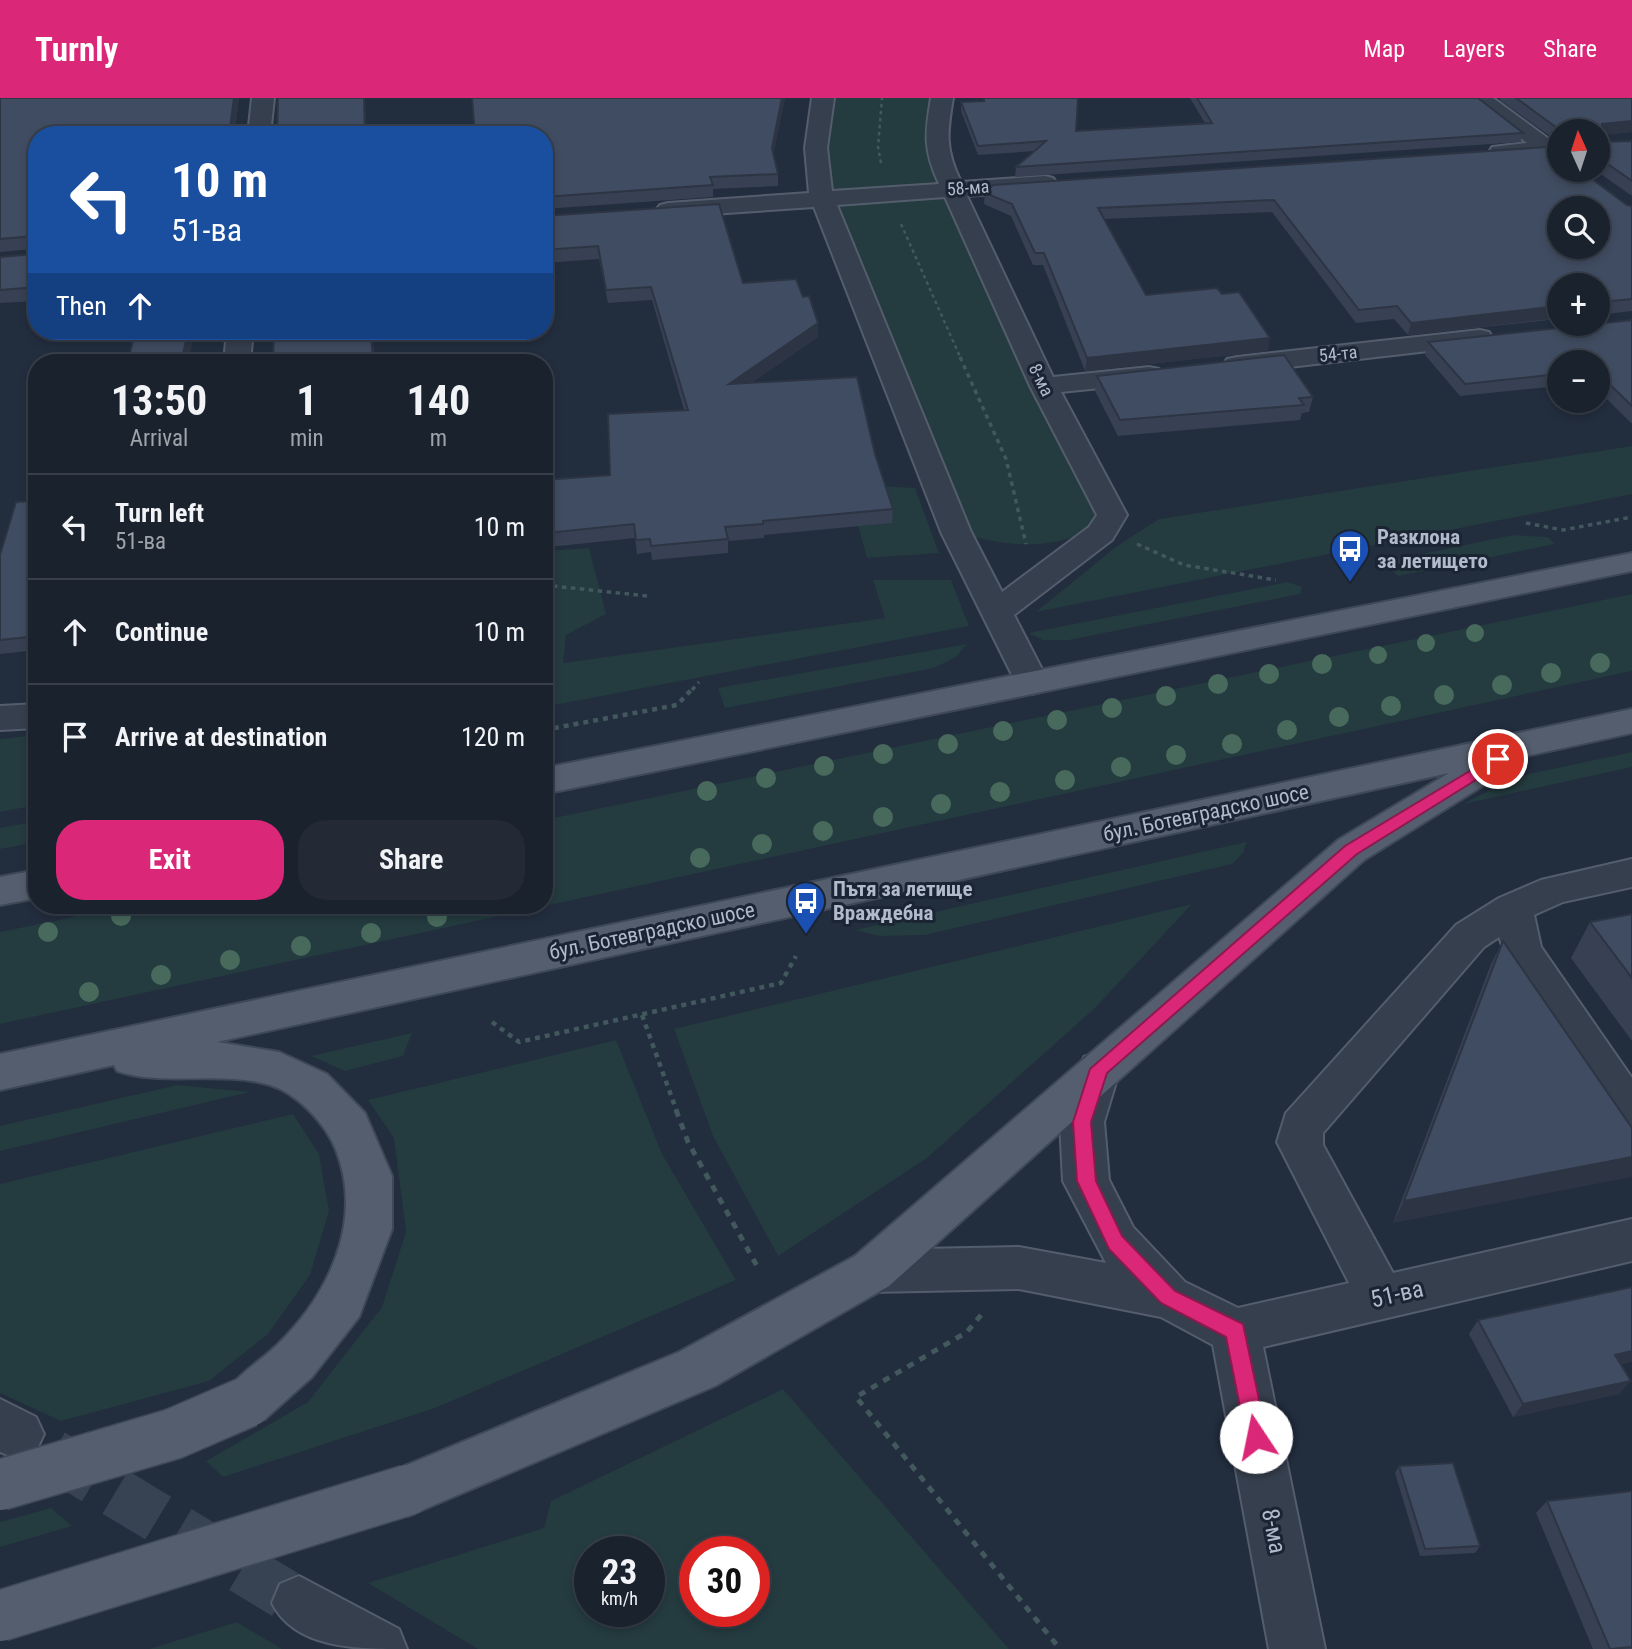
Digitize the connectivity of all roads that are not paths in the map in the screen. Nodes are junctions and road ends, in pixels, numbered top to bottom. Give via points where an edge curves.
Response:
1 (263, 98) edge
2 (823, 98) edge
3 (942, 98) edge
4 (1479, 98) edge
5 (260, 126) edge
6 (1547, 145) edge
7 (1547, 151) edge
8 (1479, 154) edge
9 (1063, 182) edge
10 (953, 189) junction
11 (822, 198) junction
12 (642, 212) edge
13 (1509, 335) edge
14 (1208, 368) edge
15 (1181, 371) edge
16 (1044, 386) junction
17 (1632, 562) edge
18 (997, 612) junction
19 (1032, 683) junction
20 (28, 716) edge
21 (0, 718) edge
22 (1632, 721) edge
23 (1519, 746) junction
24 (553, 779) edge
25 (1632, 873) edge
26 (1513, 908) junction
27 (60, 1058) junction
28 (1099, 1069) junction
29 (0, 1072) edge
30 (1632, 1113) edge
31 (1632, 1240) edge
32 (872, 1271) junction
33 (1168, 1297) junction
34 (1381, 1297) junction
35 (1236, 1331) junction
36 (0, 1485) edge
37 (299, 1603) tunnel mouth
38 (0, 1616) edge
39 (379, 1649) edge
40 (1297, 1649) edge

1 - 5 street
2 - 11 street via 814,158
3 - 10 street, 8-ма via 936,133 939,157
4 - 6 street
7 - 8 street
9 - 10 street, 58-ма
10 - 11 street, 58-ма
10 - 16 street, 8-ма
11 - 12 street, 58-ма
11 - 18 street via 956,532
13 - 14 street, 54-та
15 - 16 street
16 - 18 street, 8-ма via 1112,515 1101,533
17 - 19 main road
18 - 19 street
19 - 24 main road
20 - 21 street
22 - 23 main road, бул. Ботевградско шосе
23 - 27 main road, бул. Ботевградско шосе
23 - 28 main road via 1351,850
25 - 26 street via 1555,890
26 - 30 street via 1522,950
26 - 34 street via 1470,936 1302,1126 1299,1142
27 - 29 main road, бул. Ботевградско шосе
27 - 36 main road, bridge via 214,1059 279,1069 312,1087 349,1126 369,1175 369,1229 342,1301 295,1361 247,1402 173,1434
28 - 32 main road
28 - 33 street via 1082,1122 1086,1181 1116,1242
31 - 34 street, 51-ва
32 - 33 street via 1019,1268
32 - 38 main road, bridge via 697,1369 408,1490
33 - 35 street
34 - 35 street, 51-ва
35 - 40 street, 8-ма
37 - 39 street

